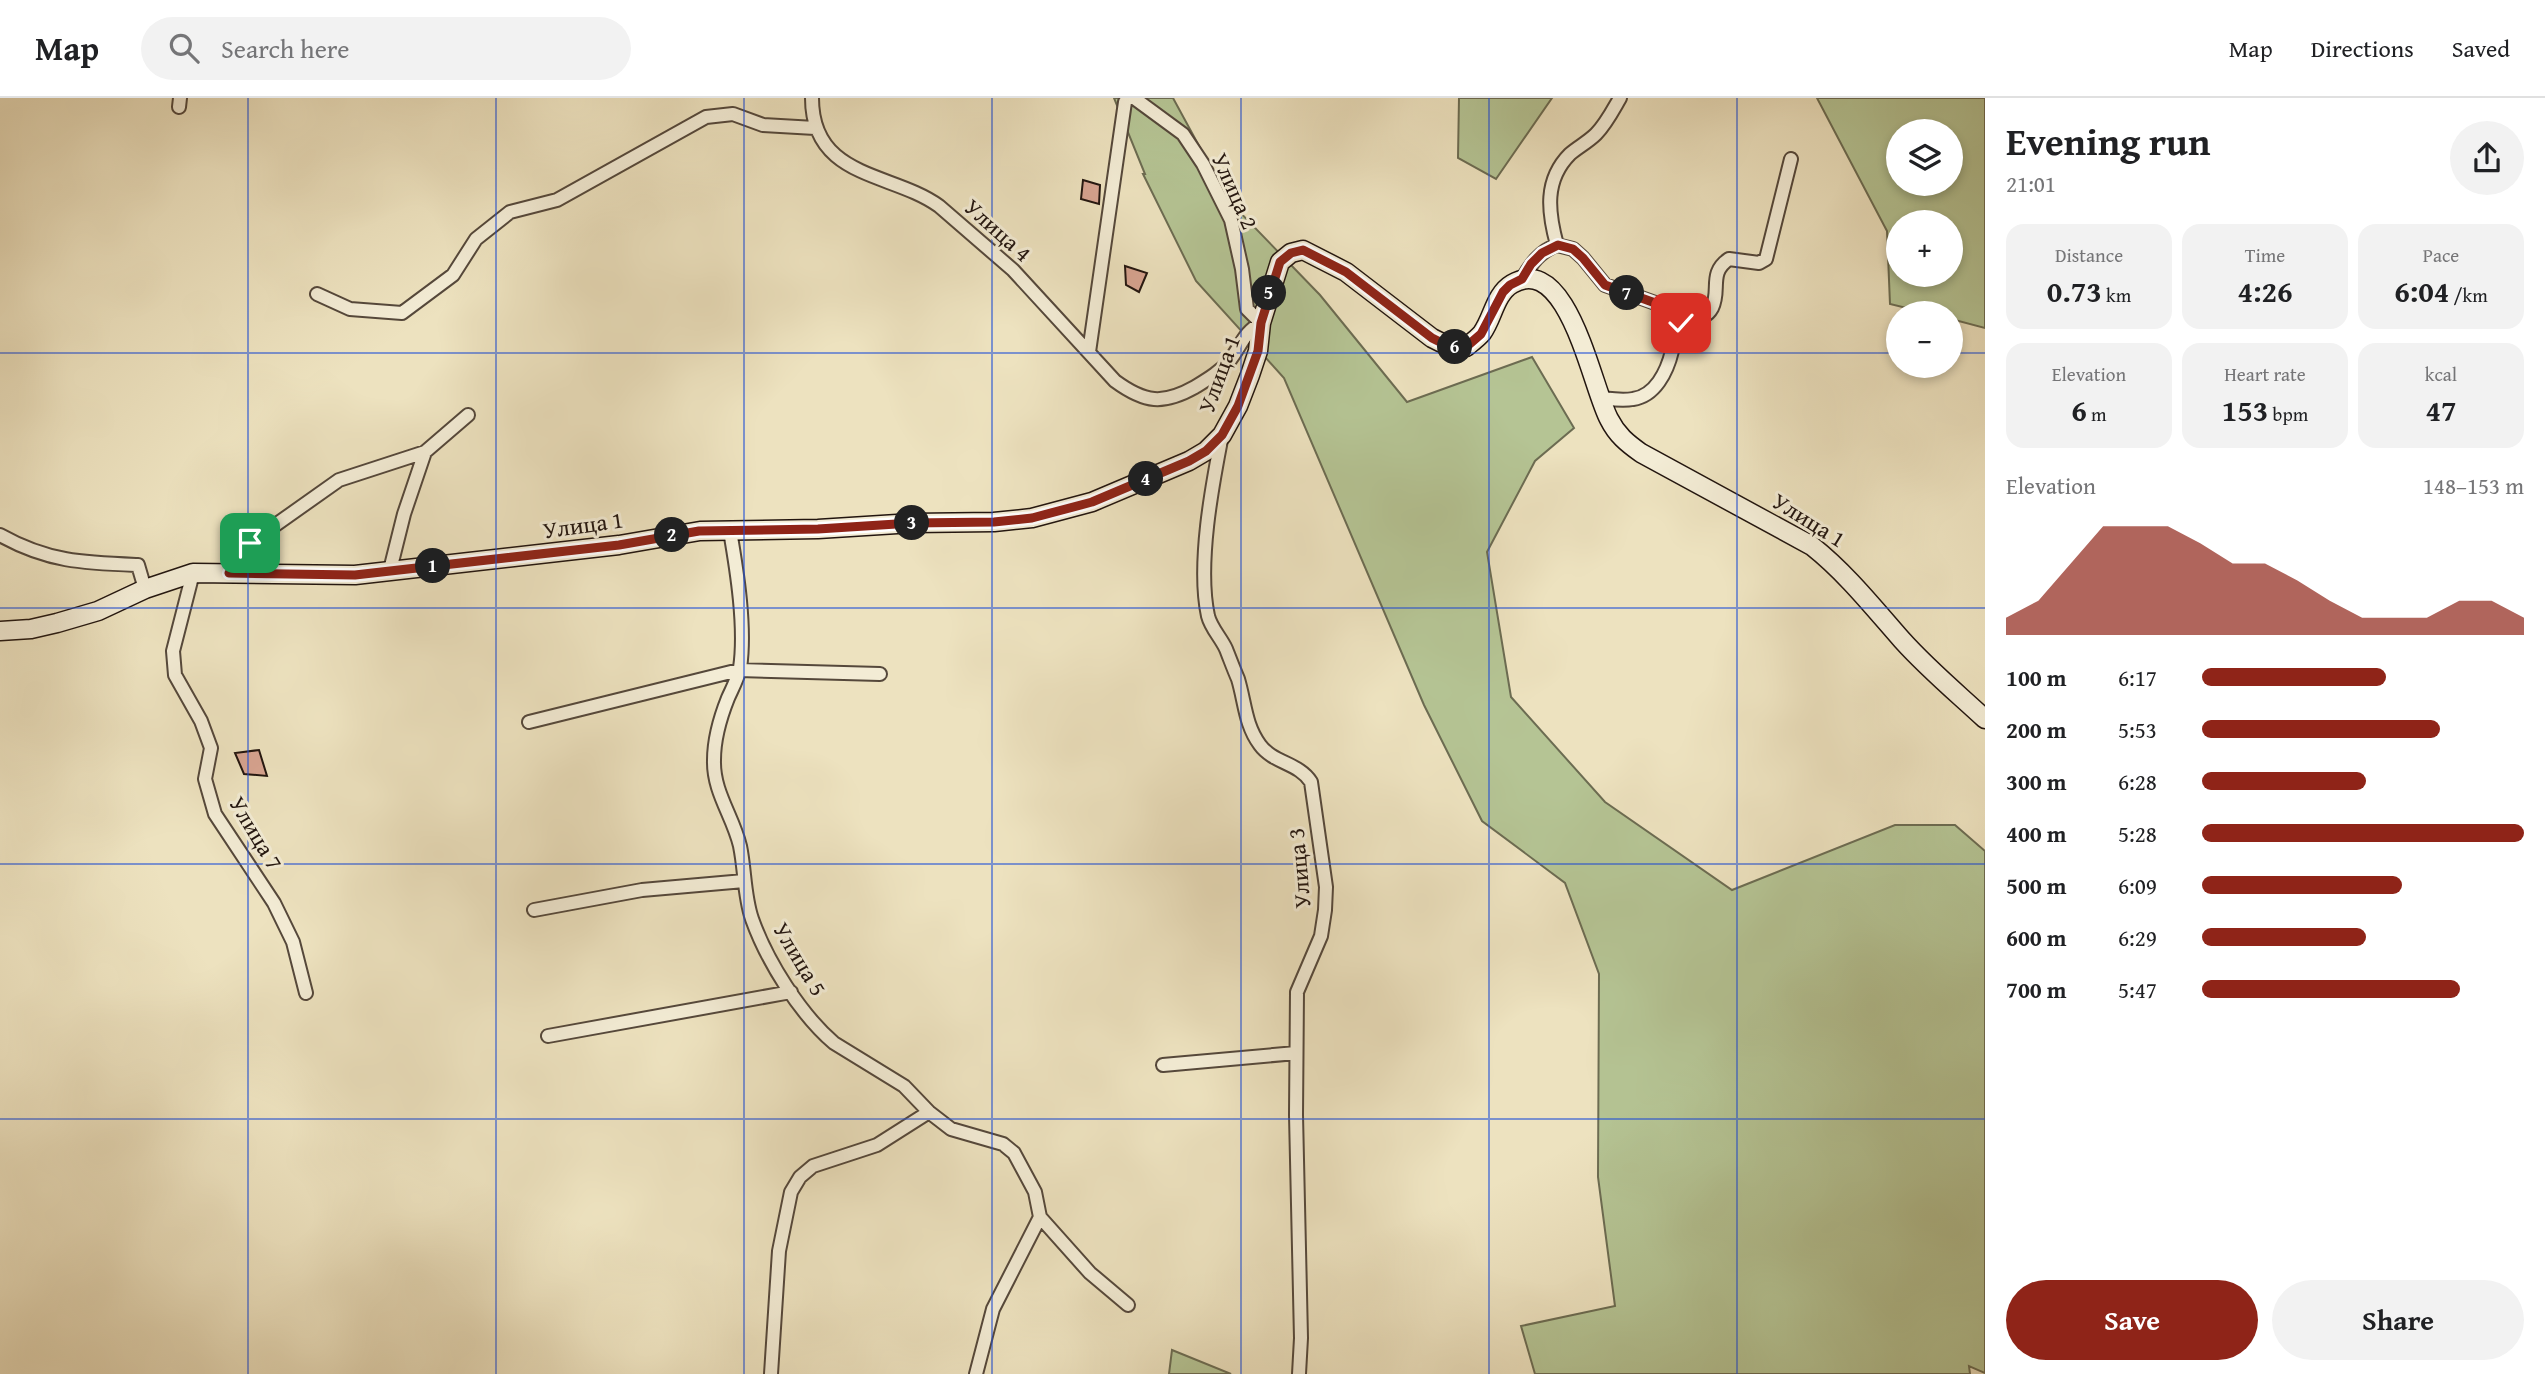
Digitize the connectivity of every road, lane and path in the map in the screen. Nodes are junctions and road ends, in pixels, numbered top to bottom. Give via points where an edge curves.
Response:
1 (812, 98) edge
2 (1620, 98) edge
3 (1129, 100) edge
4 (815, 128) junction
5 (1791, 159) dead end
6 (1558, 245) junction
7 (1522, 279) junction
8 (317, 295) dead end
9 (1690, 320) junction
10 (1261, 323) junction
11 (1089, 352) junction
12 (1600, 398) junction
13 (468, 415) dead end
14 (1222, 435) junction
15 (425, 452) junction
16 (730, 531) junction
17 (0, 535) edge
18 (390, 570) junction
19 (193, 573) junction
20 (229, 573) junction
21 (145, 589) junction
22 (0, 631) edge
23 (740, 670) junction
24 (880, 674) dead end
25 (1985, 719) edge
26 (529, 722) dead end
27 (744, 881) junction
28 (534, 910) dead end
29 (791, 992) junction
30 (306, 993) dead end
31 (548, 1036) dead end
32 (1296, 1053) junction
33 (1163, 1065) dead end
34 (929, 1112) junction
35 (1040, 1217) junction
36 (1128, 1305) dead end
37 (771, 1374) edge
38 (975, 1374) edge
39 (1299, 1374) edge

1 - 4 street
2 - 6 street via 1597,134 1571,153 1556,174 1549,191 1549,209
3 - 10 street, Улица 2 via 1183,134 1203,164 1231,220 1247,309
3 - 11 street, Улица 2
4 - 8 street via 763,125 733,114 706,117 557,200 510,212 476,239 453,275 402,313 350,309
4 - 11 street, Улица 4 via 846,163 939,206 1013,270
5 - 9 street via 1766,259 1759,263 1729,259 1721,264 1712,307 1703,317
6 - 7 street via 1542,253
6 - 9 street via 1573,249 1605,285
7 - 10 main road, Улица 1 via 1503,292 1481,334 1466,347 1450,347 1346,272 1303,250 1280,262
7 - 12 main road, Улица 1 via 1545,281 1556,292 1580,338
9 - 12 street via 1677,328 1669,363 1652,391 1633,399
10 - 11 street, Улица 4 via 1248,330 1230,360 1213,376 1181,395 1162,400 1130,391
10 - 14 main road, Улица 1 via 1250,375
12 - 25 main road, Улица 1 via 1621,439 1812,546 1835,565 1903,641
13 - 15 street
14 - 16 main road, Улица 1 via 1189,461 1092,502 1032,518
14 - 32 street, Улица 3 via 1212,484 1204,584 1209,619 1226,649 1245,715 1261,746 1311,782 1326,887 1321,936 1297,992
15 - 18 street
15 - 20 street via 339,480 250,543
16 - 18 main road, Улица 1 via 699,531 537,556
16 - 23 street, Улица 5 via 737,570
17 - 21 street via 21,547 79,563 138,565
18 - 20 main road, Улица 1 via 324,576
19 - 20 main road, Улица 1
19 - 21 main road, Улица 1
19 - 30 street, Улица 7 via 173,651 175,676 211,748 205,779 215,814 274,903 292,942
21 - 22 main road, Улица 1 via 98,611 57,623
23 - 24 street
23 - 26 street
23 - 27 street, Улица 5 via 722,712 714,759 718,792 740,845
27 - 28 street via 642,890
27 - 29 street, Улица 5 via 751,917
29 - 31 street
29 - 34 street, Улица 5 via 834,1043 904,1086
32 - 33 street
32 - 39 street, Улица 3
34 - 35 street, Улица 5 via 951,1129 1003,1144 1014,1153 1035,1192
34 - 37 street via 877,1145 813,1166 800,1177 791,1192 779,1251
35 - 36 street via 1090,1273
35 - 38 street via 993,1309

